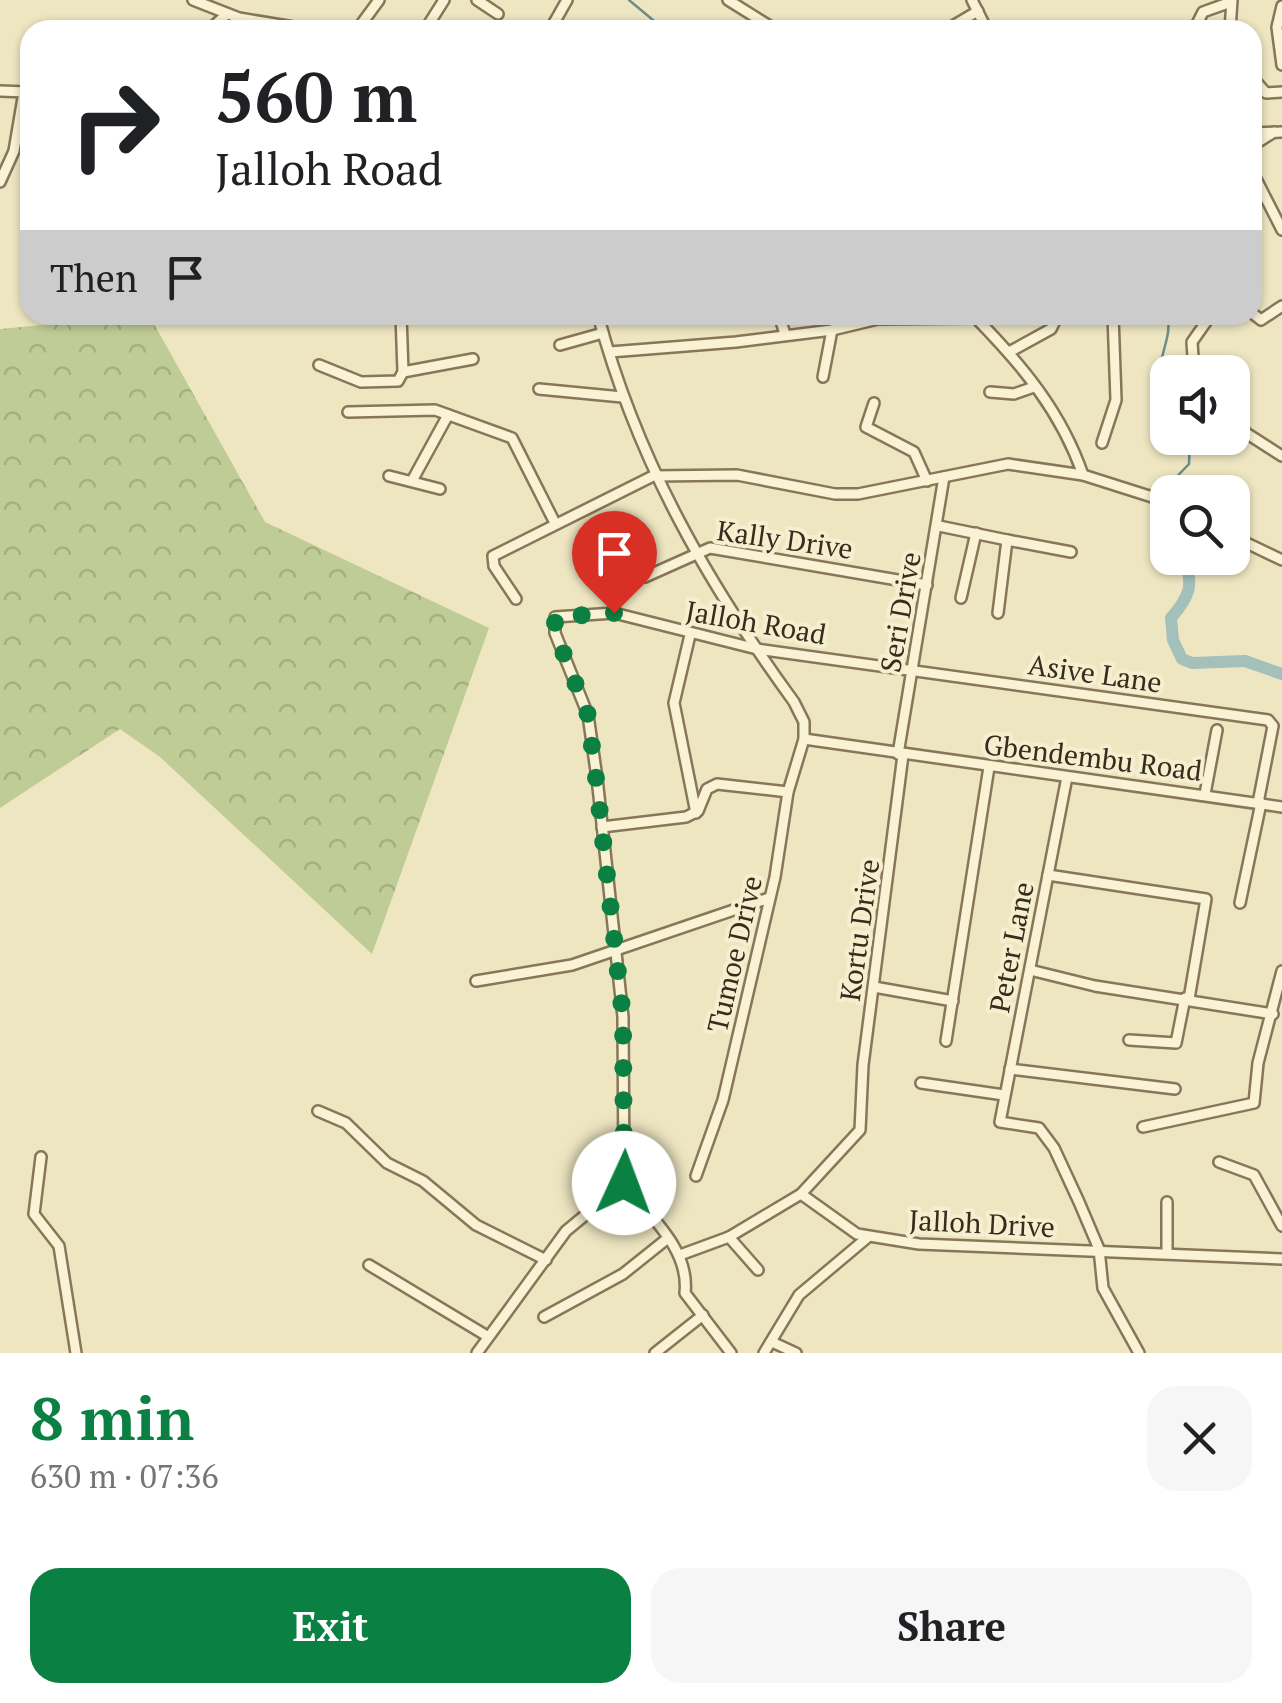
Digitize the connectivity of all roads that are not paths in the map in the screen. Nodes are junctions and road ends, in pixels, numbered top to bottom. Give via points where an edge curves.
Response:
1 (193, 0) edge
2 (477, 0) edge
3 (728, 0) edge
4 (972, 0) edge
5 (1231, 1) edge
6 (1282, 6) edge
7 (978, 11) junction
8 (226, 14) junction
9 (498, 14) dead end
10 (220, 20) edge
11 (258, 20) edge
12 (760, 20) edge
13 (963, 20) edge
14 (982, 20) edge
15 (1200, 20) edge
16 (1282, 65) edge
17 (20, 124) edge
18 (0, 182) edge
19 (1262, 191) edge
20 (1282, 230) edge
21 (401, 325) edge
22 (601, 325) edge
23 (782, 325) edge
24 (851, 325) edge
25 (984, 325) edge
26 (1052, 325) edge
27 (1113, 325) edge
28 (1204, 325) edge
29 (832, 330) junction
30 (603, 333) junction
31 (785, 334) junction
32 (560, 345) dead end
33 (1011, 350) junction
34 (610, 352) junction
35 (1193, 355) edge
36 (472, 358) dead end
37 (319, 364) dead end
38 (403, 372) junction
39 (823, 377) dead end
40 (1034, 387) junction
41 (538, 389) dead end
42 (990, 392) dead end
43 (622, 397) junction
44 (874, 403) dead end
45 (348, 412) dead end
46 (448, 415) junction
47 (1250, 436) edge
48 (1102, 443) dead end
49 (1282, 456) edge
50 (1083, 475) junction
51 (390, 476) dead end
52 (653, 476) junction
53 (944, 477) junction
54 (413, 478) junction
55 (927, 481) junction
56 (440, 489) dead end
57 (1150, 495) edge
58 (555, 522) junction
59 (939, 526) junction
60 (976, 533) junction
61 (1007, 540) junction
62 (1250, 545) edge
63 (696, 551) junction
64 (1070, 552) dead end
65 (1282, 560) edge
66 (645, 577) dead end
67 (927, 584) junction
68 (962, 598) dead end
69 (516, 599) dead end
70 (998, 613) dead end
71 (690, 634) junction
72 (757, 649) junction
73 (912, 670) junction
74 (1217, 730) dead end
75 (804, 739) junction
76 (901, 754) junction
77 (989, 767) junction
78 (1067, 777) junction
79 (788, 792) junction
80 (1205, 794) junction
81 (1259, 803) junction
82 (1282, 807) edge
83 (696, 813) junction
84 (602, 827) junction
85 (1048, 875) junction
86 (769, 898) junction
87 (1240, 903) dead end
88 (616, 952) junction
89 (1030, 970) junction
90 (1282, 970) edge
91 (476, 981) dead end
92 (874, 987) junction
93 (1187, 998) junction
94 (953, 1000) junction
95 (1273, 1014) junction
96 (1129, 1040) dead end
97 (946, 1041) dead end
98 (1010, 1069) junction
99 (922, 1083) dead end
100 (1175, 1089) dead end
101 (1004, 1095) junction
102 (318, 1110) dead end
103 (1143, 1127) dead end
104 (40, 1156) dead end
105 (1219, 1162) dead end
106 (696, 1176) dead end
107 (624, 1183) junction
108 (801, 1194) junction
109 (1168, 1202) dead end
110 (1282, 1226) edge
111 (730, 1237) junction
112 (868, 1237) junction
113 (668, 1238) junction
114 (1099, 1250) junction
115 (1167, 1253) junction
116 (680, 1255) junction
117 (1282, 1259) edge
118 (546, 1260) junction
119 (370, 1265) dead end
120 (758, 1270) dead end
121 (703, 1315) junction
122 (544, 1317) dead end
123 (487, 1336) junction
124 (772, 1342) junction
125 (76, 1353) edge
126 (476, 1353) edge
127 (655, 1353) edge
128 (732, 1353) edge
129 (764, 1353) edge
130 (796, 1353) edge
131 (1139, 1353) edge

1 - 8 street
2 - 9 street
3 - 12 street
4 - 7 street
5 - 15 street
6 - 16 street
7 - 13 street
7 - 14 street
8 - 10 street
8 - 11 street
17 - 18 street
19 - 20 street
21 - 38 street
22 - 30 street
23 - 31 street
24 - 29 street
25 - 33 street
26 - 33 street
27 - 48 street via 1116,400
28 - 35 street via 1192,342
29 - 31 street
29 - 39 street
30 - 32 street
30 - 34 street
31 - 34 street
33 - 40 street
34 - 43 street
36 - 38 street
37 - 38 street via 361,382 398,381
40 - 42 street
40 - 50 street via 1065,430
41 - 43 street
43 - 52 street
44 - 55 street via 866,426 914,452
45 - 46 street
46 - 54 street
46 - 58 street via 512,438
47 - 49 street
50 - 53 street via 1008,464
50 - 57 street
51 - 54 street
52 - 55 street via 737,475 835,494 880,493
52 - 58 street
52 - 63 street
53 - 55 street
53 - 59 street, Seri Drive
54 - 56 street
58 - 69 street via 493,556
59 - 60 street
59 - 67 street, Seri Drive
60 - 61 street
60 - 68 street
61 - 64 street
61 - 70 street
62 - 65 street
63 - 66 street
63 - 67 street, Kally Drive via 728,548
63 - 72 street
67 - 73 street, Seri Drive
71 - 72 street, Jalloh Road
71 - 83 street via 674,704
71 - 84 street, Jalloh Road via 614,613 555,617 588,715
72 - 73 street, Jalloh Road
72 - 75 street via 801,715
73 - 76 street, Seri Drive
73 - 81 street, Asive Lane via 1271,722
74 - 80 street
75 - 76 street, Gbendembu Road
75 - 79 street, Tumoe Drive
76 - 77 street, Gbendembu Road
76 - 92 street, Kortu Drive
77 - 78 street, Gbendembu Road
77 - 94 street
78 - 80 street, Gbendembu Road
78 - 85 street, Peter Lane
79 - 83 street via 717,784
79 - 86 street, Tumoe Drive
80 - 81 street, Gbendembu Road
81 - 82 street, Gbendembu Road
81 - 87 street
83 - 84 street
84 - 88 street, Jalloh Road
85 - 89 street, Peter Lane
85 - 93 street via 1206,899
86 - 88 street
86 - 106 street, Tumoe Drive via 723,1100
88 - 91 street
88 - 107 street, Jalloh Road via 626,1062
89 - 93 street
89 - 98 street, Peter Lane
90 - 95 street
92 - 94 street
92 - 108 street, Kortu Drive via 860,1130
93 - 95 street
93 - 96 street via 1176,1043
94 - 97 street
95 - 103 street via 1254,1104
98 - 100 street
98 - 101 street, Peter Lane
99 - 101 street
101 - 114 street, Peter Lane via 1002,1124 1022,1122 1045,1135
102 - 118 street via 346,1124 387,1163 423,1181 476,1225
104 - 125 street via 34,1214 58,1246
105 - 110 street via 1254,1175
107 - 113 street
107 - 118 street via 580,1216
108 - 111 street
108 - 112 street, Jalloh Drive
109 - 115 street
111 - 116 street
111 - 120 street
112 - 114 street, Jalloh Drive via 933,1246
112 - 124 street via 800,1296
113 - 116 street
113 - 122 street via 623,1274
114 - 115 street, Jalloh Drive
114 - 131 street via 1103,1288
115 - 117 street, Jalloh Drive
116 - 121 street via 688,1276 685,1293
118 - 123 street
119 - 123 street
121 - 127 street
121 - 128 street
123 - 126 street
124 - 129 street
124 - 130 street

